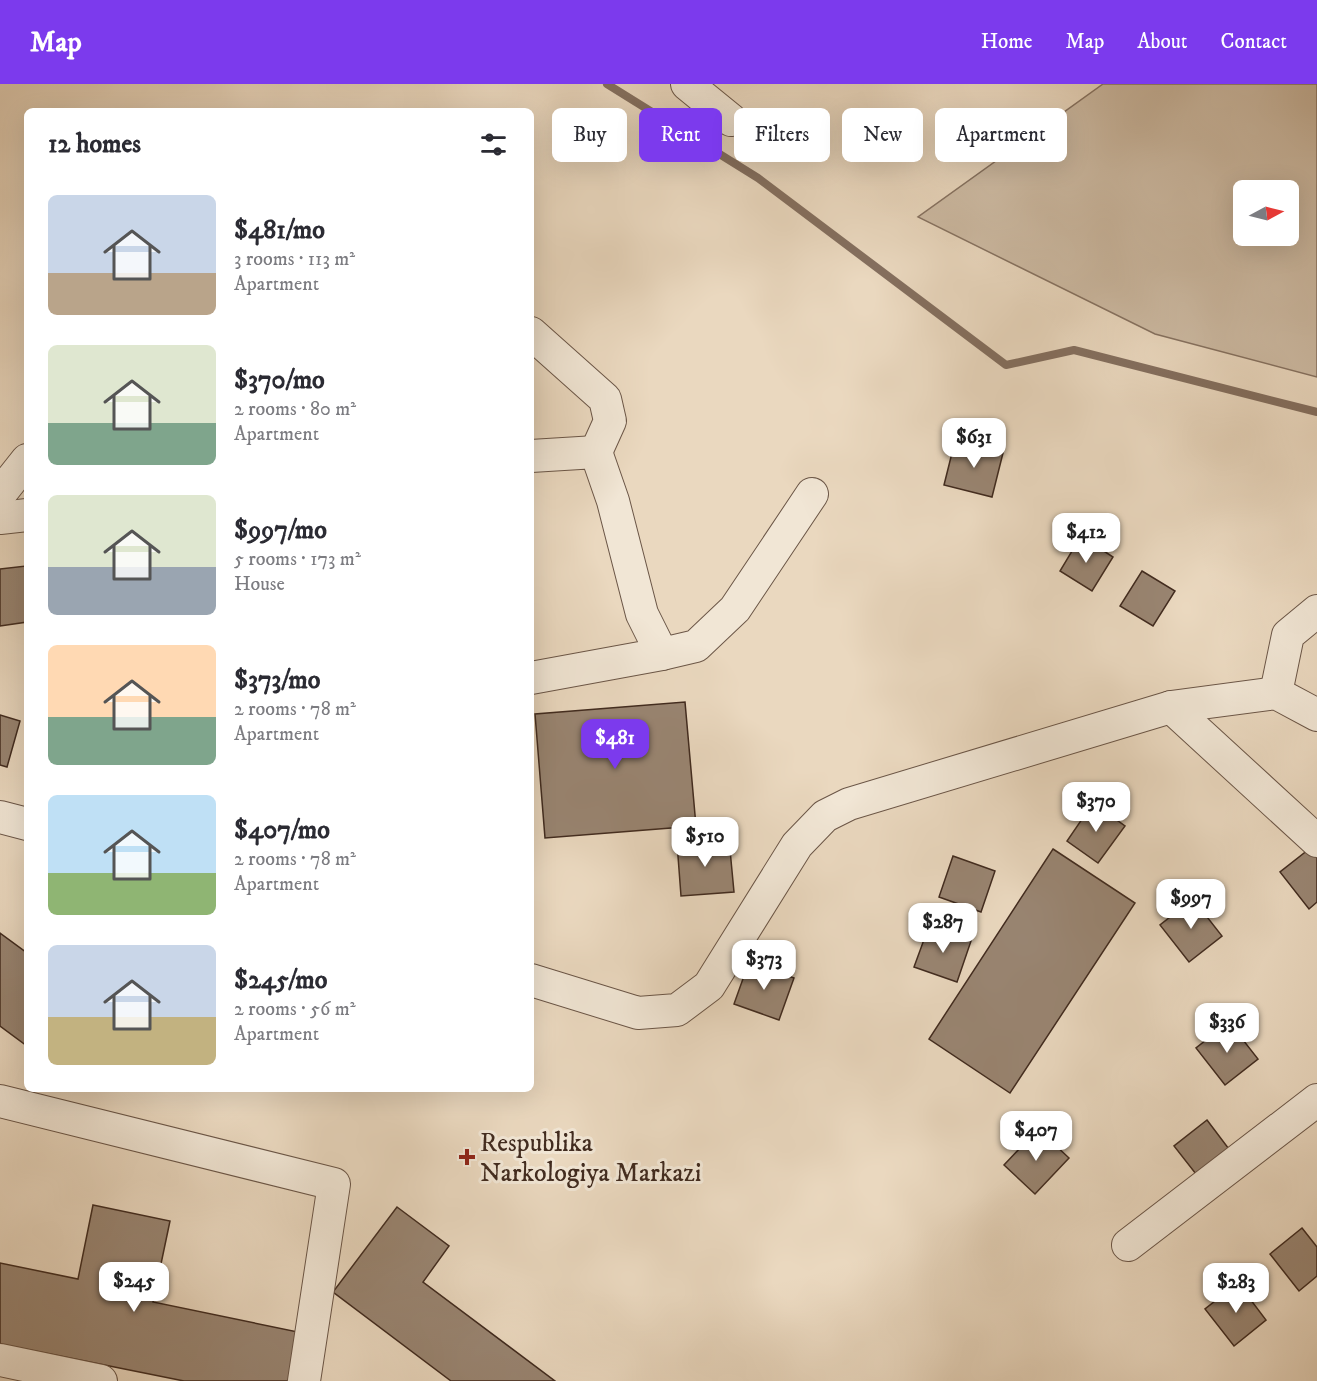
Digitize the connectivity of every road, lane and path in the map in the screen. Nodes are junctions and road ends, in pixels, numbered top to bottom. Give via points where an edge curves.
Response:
1 (687, 84) edge
2 (731, 120) dead end
3 (534, 336) edge
4 (596, 452) junction
5 (534, 456) edge
6 (24, 464) edge
7 (0, 494) edge
8 (812, 494) dead end
9 (24, 515) edge
10 (0, 518) edge
11 (1317, 611) edge
12 (662, 654) junction
13 (534, 677) edge
14 (1276, 693) junction
15 (1171, 707) junction
16 (1317, 715) edge
17 (0, 817) edge
18 (24, 823) edge
19 (1317, 841) edge
20 (534, 981) edge
21 (1317, 1100) edge
22 (0, 1101) edge
23 (1128, 1245) dead end
24 (0, 1360) edge
25 (101, 1381) edge
26 (304, 1381) edge

1 - 2 street
3 - 4 street via 605,399 610,421
4 - 5 street
4 - 12 street via 642,614
6 - 7 street
8 - 12 street via 735,609 696,646
9 - 10 street
11 - 14 street via 1287,635
12 - 13 street
14 - 15 street
14 - 16 street
15 - 19 street
15 - 20 street via 849,804 825,816 797,845 709,986 677,1010 638,1013
17 - 18 street
21 - 23 street
22 - 26 street via 334,1184
24 - 25 street

